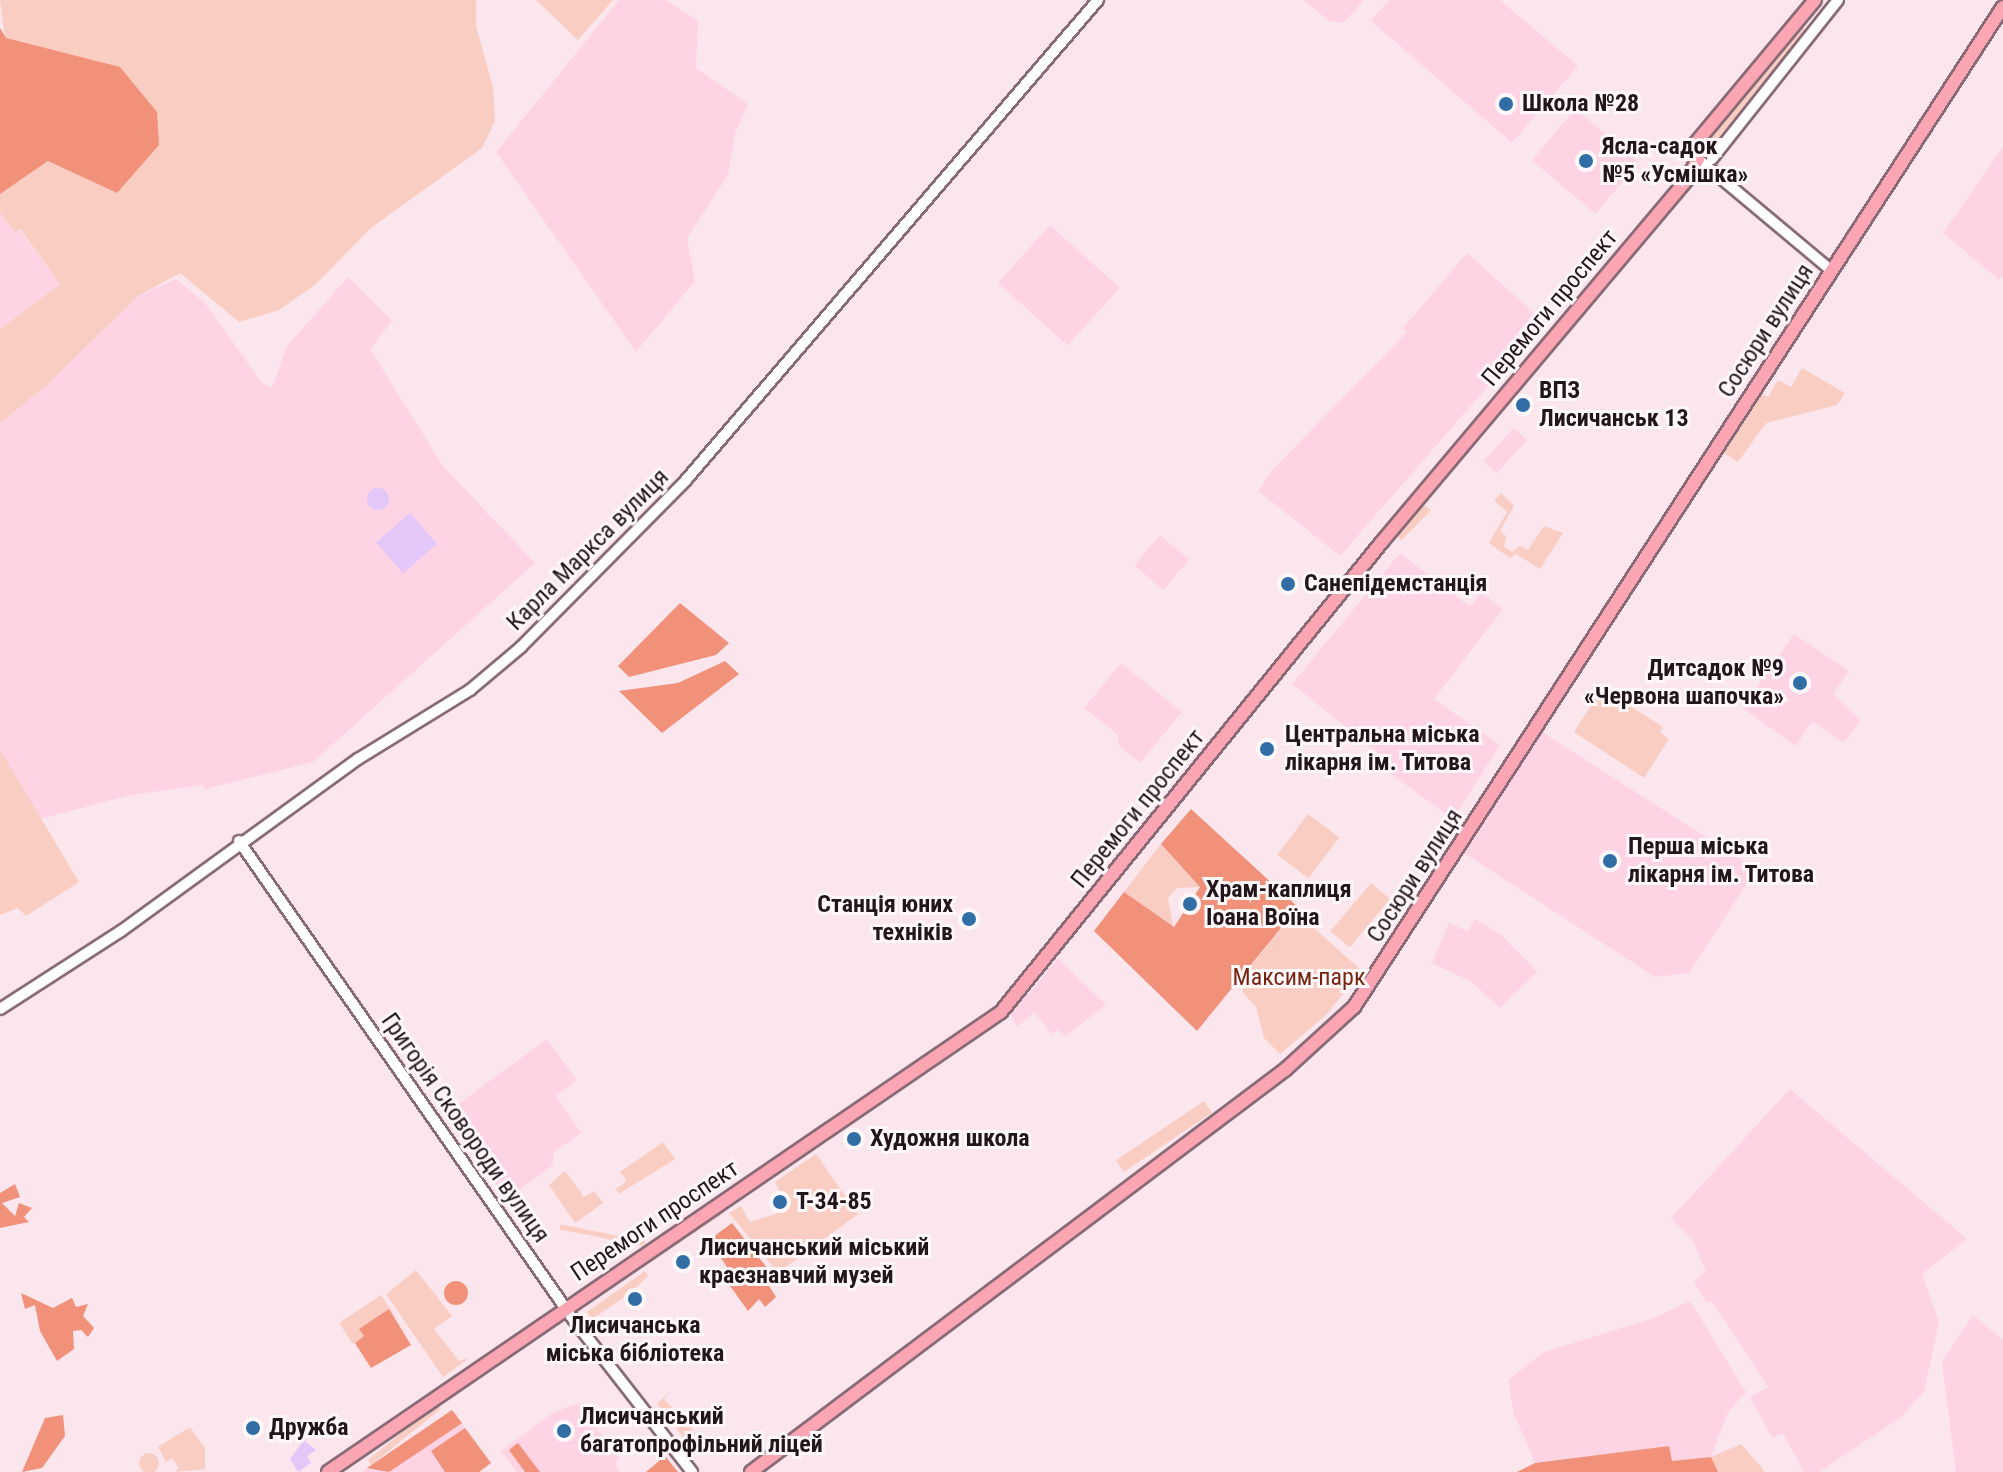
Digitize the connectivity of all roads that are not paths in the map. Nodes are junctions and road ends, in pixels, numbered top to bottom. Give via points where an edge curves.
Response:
1 (1098, 0) edge
2 (1815, 0) edge
3 (1838, 0) edge
4 (2003, 7) edge
5 (1698, 159) junction
6 (1712, 159) junction
7 (1715, 174) junction
8 (1832, 271) junction
9 (239, 841) junction
10 (0, 1009) edge
11 (567, 1308) junction
12 (328, 1472) edge
13 (692, 1472) edge
14 (751, 1472) edge

1 - 9 street, Карла Маркса вулиця via 626,546 470,690
2 - 5 main road, Перемоги проспект via 1695,144
3 - 6 street
4 - 8 main road, Сосюри вулиця
5 - 6 street
5 - 7 street
5 - 11 main road, Перемоги проспект via 1687,179 1381,543 1001,1012
6 - 7 street
7 - 8 street
8 - 14 main road, Сосюри вулиця via 1456,856 1336,1028
9 - 10 street, Карла Маркса вулиця via 121,931
9 - 11 street, Григорія Сковороди вулиця
11 - 12 main road, Перемоги проспект
11 - 13 street, Григорія Сковороди вулиця

